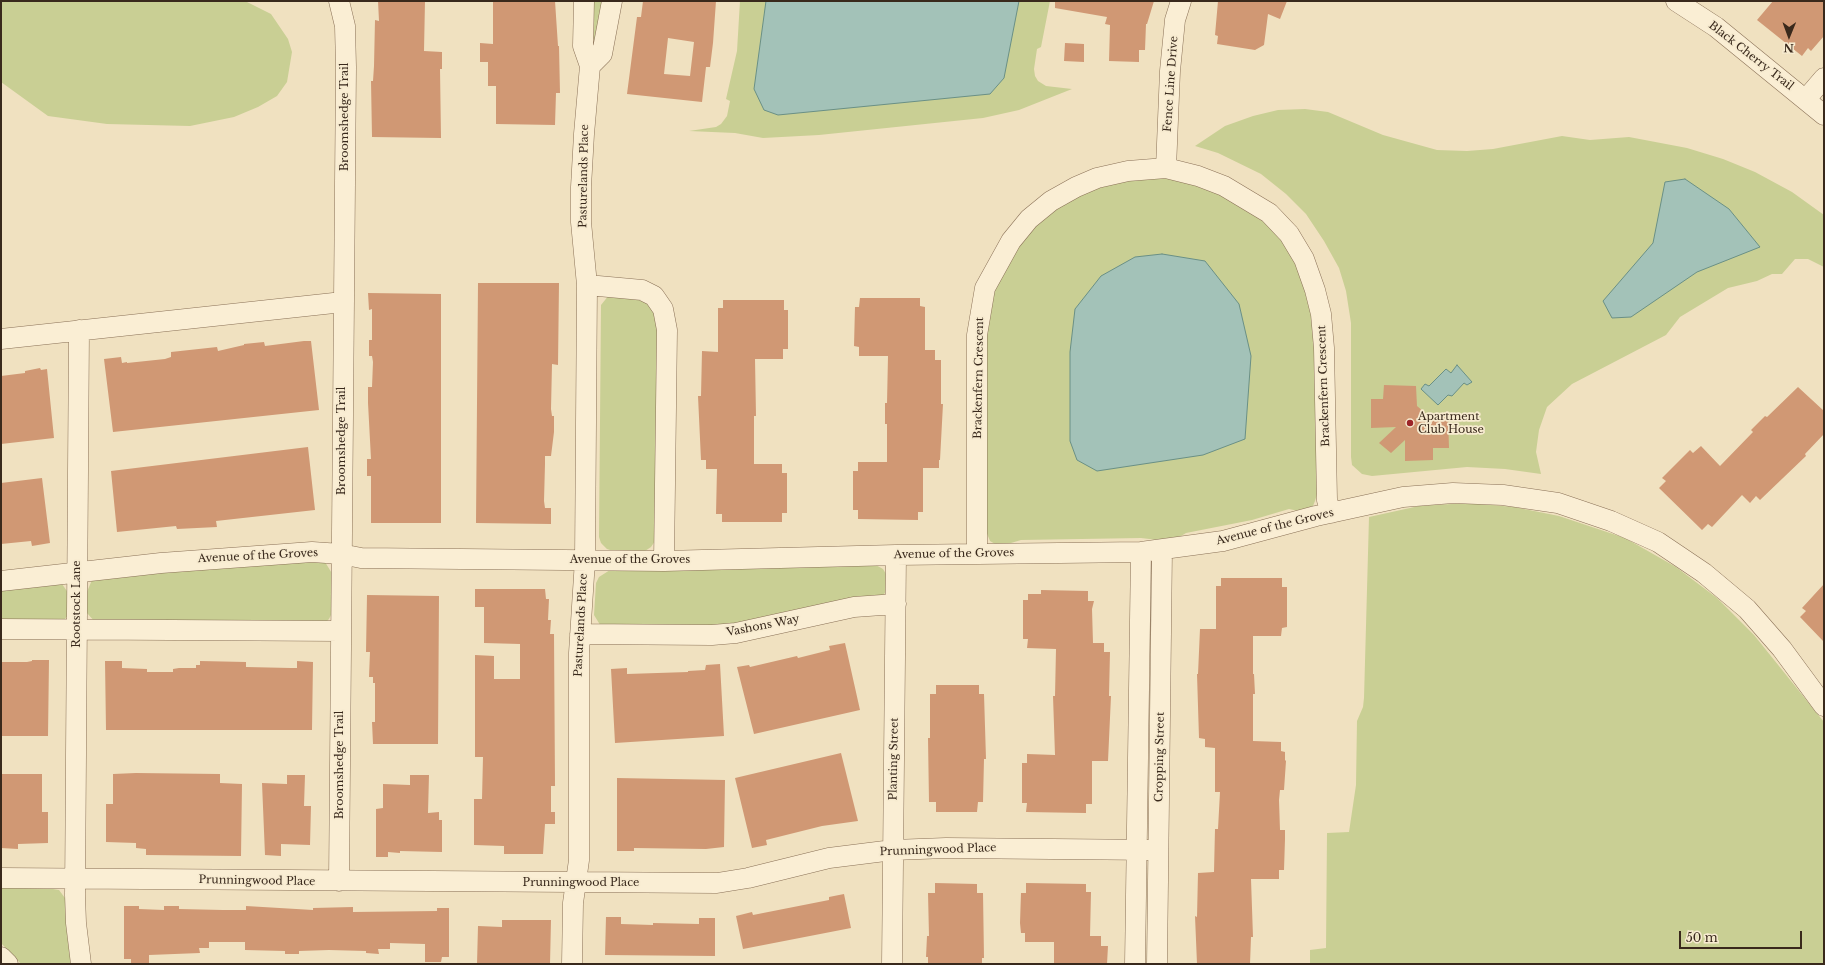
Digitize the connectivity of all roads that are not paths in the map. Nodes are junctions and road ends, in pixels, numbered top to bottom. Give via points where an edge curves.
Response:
1 (339, 1) edge
2 (584, 1) edge
3 (612, 1) edge
4 (1181, 1) edge
5 (1676, 1) edge
6 (590, 66) junction
7 (1824, 78) edge
8 (1806, 99) junction
9 (1824, 115) edge
10 (1166, 168) junction
11 (587, 285) junction
12 (344, 302) junction
13 (79, 330) junction
14 (1, 339) edge
15 (1331, 513) junction
16 (1162, 550) junction
17 (1141, 552) junction
18 (977, 553) junction
19 (341, 554) junction
20 (896, 555) junction
21 (584, 560) junction
22 (664, 561) junction
23 (77, 573) junction
24 (1, 582) edge
25 (896, 604) junction
26 (1, 629) edge
27 (77, 630) junction
28 (341, 631) junction
29 (580, 634) junction
30 (1824, 706) edge
31 (1136, 849) junction
32 (893, 850) junction
33 (1158, 850) junction
34 (1, 878) edge
35 (76, 879) junction
36 (339, 881) junction
37 (576, 883) junction
38 (1, 957) edge
39 (8, 964) edge
40 (81, 964) edge
41 (572, 964) edge
42 (892, 964) edge
43 (1135, 964) edge
44 (1157, 964) edge

1 - 12 street, Broomshedge Trail via 345,26 346,66
2 - 6 street, Pasturelands Place via 583,46
3 - 6 street via 602,54
4 - 10 street, Fence Line Drive via 1175,20 1170,70
5 - 8 street, Black Cherry Trail via 1716,27
6 - 11 street, Pasturelands Place via 581,187 581,222
7 - 8 street
8 - 9 street, Black Cherry Trail
10 - 15 street, Brackenfern Crescent via 1198,176 1246,197 1269,213 1289,234 1304,259 1321,314 1327,500
10 - 18 street, Brackenfern Crescent via 1128,171 1097,178 1051,201 1029,218 1011,241 985,288 977,335
11 - 21 street, Pasturelands Place
11 - 22 street via 642,290 654,296 663,309 667,330
12 - 13 street
12 - 19 street, Broomshedge Trail
13 - 14 street
13 - 23 street, Rootstock Lane
15 - 16 street, Avenue of the Groves via 1222,541
15 - 30 street, Avenue of the Groves via 1402,498 1453,493 1503,495 1558,503 1611,520 1658,542 1704,573 1748,609 1782,649
16 - 17 street, Avenue of the Groves
16 - 33 street, Cropping Street
17 - 18 street, Avenue of the Groves
17 - 31 street, Cropping Street
18 - 20 street, Avenue of the Groves
19 - 21 street, Avenue of the Groves via 361,558
19 - 23 street, Avenue of the Groves via 312,552 244,556
19 - 28 street, Broomshedge Trail
20 - 22 street, Avenue of the Groves
20 - 25 street, Planting Street
21 - 22 street, Avenue of the Groves
21 - 29 street, Pasturelands Place
23 - 24 street, Avenue of the Groves
23 - 27 street, Rootstock Lane
25 - 29 street, Vashons Way via 854,608 736,633
25 - 32 street, Planting Street
26 - 27 street
27 - 28 street
27 - 35 street, Rootstock Lane
28 - 36 street, Broomshedge Trail
29 - 37 street, Pasturelands Place via 579,860
31 - 32 street, Prunningwood Place
31 - 33 street, Prunningwood Place
31 - 43 street, Cropping Street
32 - 37 street, Prunningwood Place via 829,858 717,883
32 - 42 street, Planting Street
33 - 44 street, Cropping Street
34 - 35 street, Prunningwood Place
35 - 36 street, Prunningwood Place
35 - 40 street, Rootstock Lane via 76,923
36 - 37 street, Prunningwood Place
37 - 41 street, Pasturelands Place via 573,903
38 - 39 street

